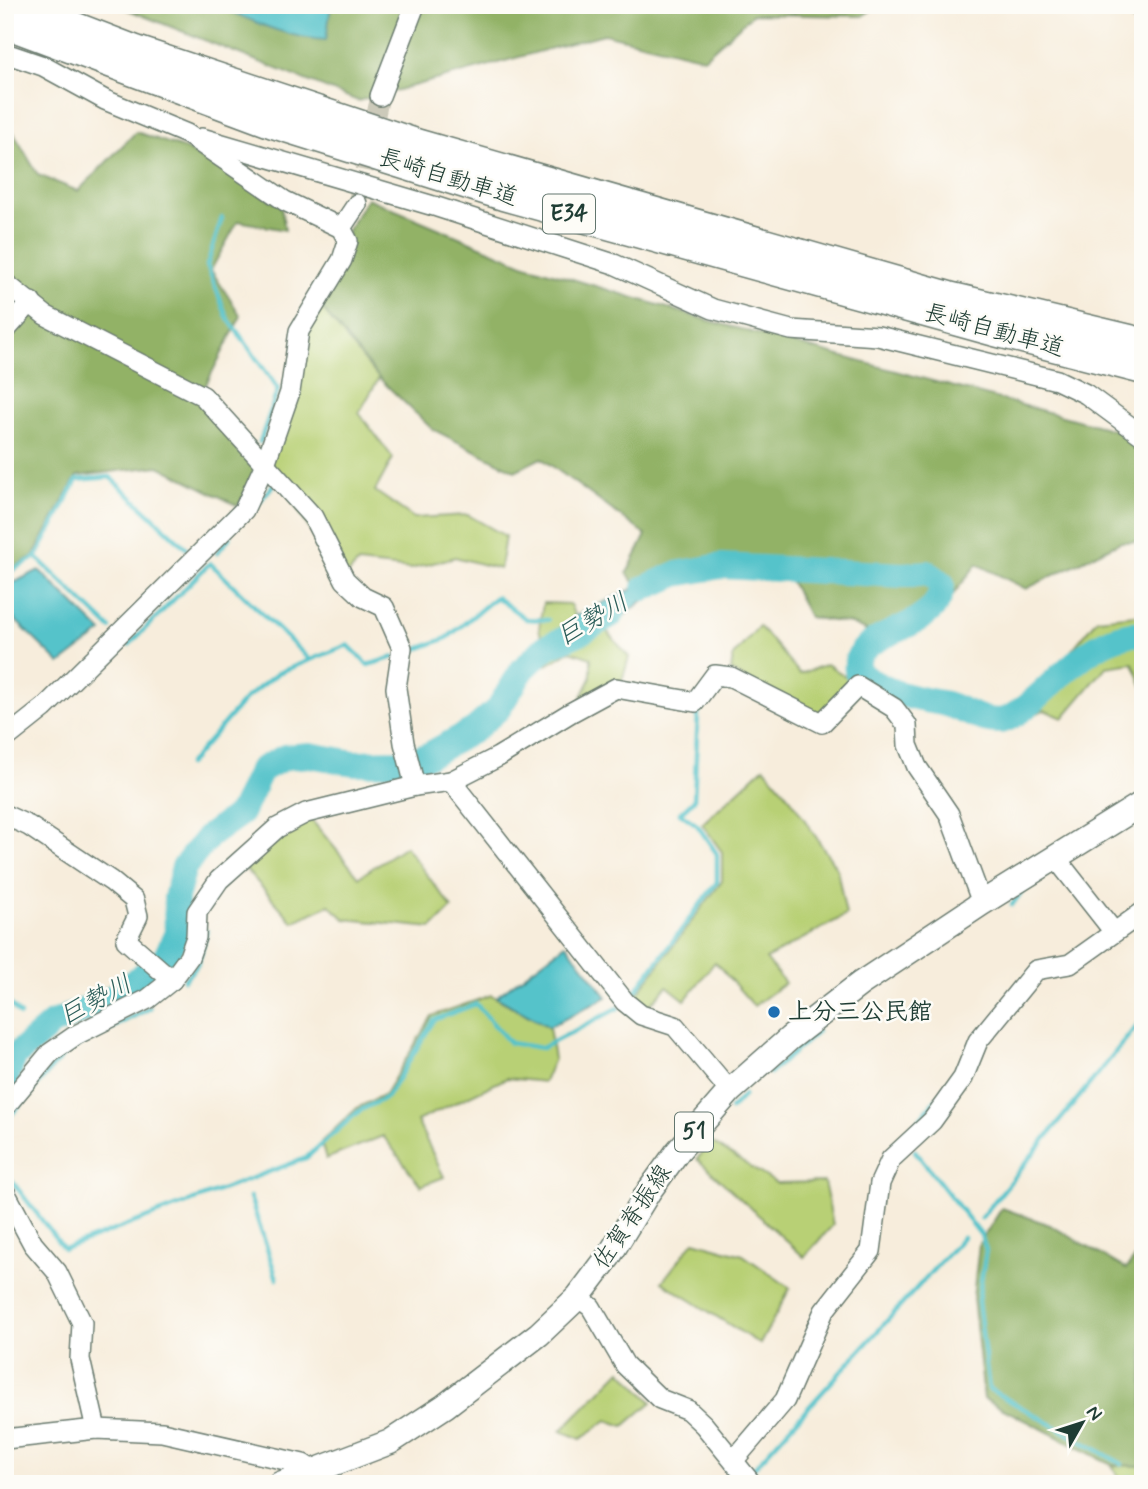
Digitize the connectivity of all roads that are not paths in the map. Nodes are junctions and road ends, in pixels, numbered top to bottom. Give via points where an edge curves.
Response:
1 (19, 5) edge
2 (415, 5) edge
3 (5, 24) edge
4 (5, 53) edge
5 (380, 96) tunnel mouth
6 (187, 134) junction
7 (357, 204) tunnel mouth
8 (341, 228) junction
9 (5, 283) edge
10 (31, 302) junction
11 (5, 331) edge
12 (1143, 342) edge
13 (1143, 370) edge
14 (1143, 436) edge
15 (265, 464) junction
16 (5, 739) edge
17 (451, 780) junction
18 (414, 782) junction
19 (1143, 803) edge
20 (5, 815) edge
21 (1055, 857) junction
22 (982, 903) junction
23 (1143, 912) edge
24 (1114, 932) junction
25 (172, 980) junction
26 (730, 1091) junction
27 (5, 1107) edge
28 (5, 1192) edge
29 (578, 1297) junction
30 (96, 1429) junction
31 (5, 1439) edge
32 (742, 1471) edge
33 (294, 1479) edge

1 - 12 highway, 長崎自動車道 / E34 via 136,50 470,159 949,296
2 - 5 street
3 - 13 highway, 長崎自動車道 / E34 via 273,124 503,196
4 - 6 street via 43,66 105,100
6 - 8 street via 285,201
6 - 14 street via 614,264 713,309 791,330 878,336 1057,380 1086,394
7 - 8 street
8 - 15 street via 348,241 342,260 299,331 289,392
9 - 10 street
10 - 11 street
10 - 15 street via 45,315 203,396
15 - 16 street via 244,510 44,708
15 - 18 street via 313,517 345,580 363,597 384,607 402,648 396,688
17 - 18 street
17 - 22 street via 616,688 695,702 715,675 732,677 822,723 858,686 894,708 907,725 908,745 917,767 949,814
17 - 26 street via 625,1002 641,1016 675,1026
18 - 25 street via 306,813 278,828 219,880 197,912 189,957
19 - 21 main road, 佐賀脊振線 / 51
20 - 25 street via 29,825 134,900 138,916 126,940
21 - 22 main road, 佐賀脊振線 / 51
21 - 24 street
22 - 26 main road, 佐賀脊振線 / 51 via 860,984
23 - 24 street
24 - 32 street via 1070,964 1036,970 1028,977 978,1041 963,1078 932,1121 891,1159 880,1183 871,1251 824,1311 785,1400
25 - 27 street via 148,999 50,1053
26 - 29 main road, 佐賀脊振線 / 51 via 677,1151
28 - 30 street via 33,1244 57,1272 82,1323 80,1359
29 - 32 street via 591,1307 625,1365 660,1399 688,1410
29 - 33 main road, 佐賀脊振線 / 51 via 539,1334 390,1442
30 - 31 street
30 - 33 street via 162,1432 303,1464

